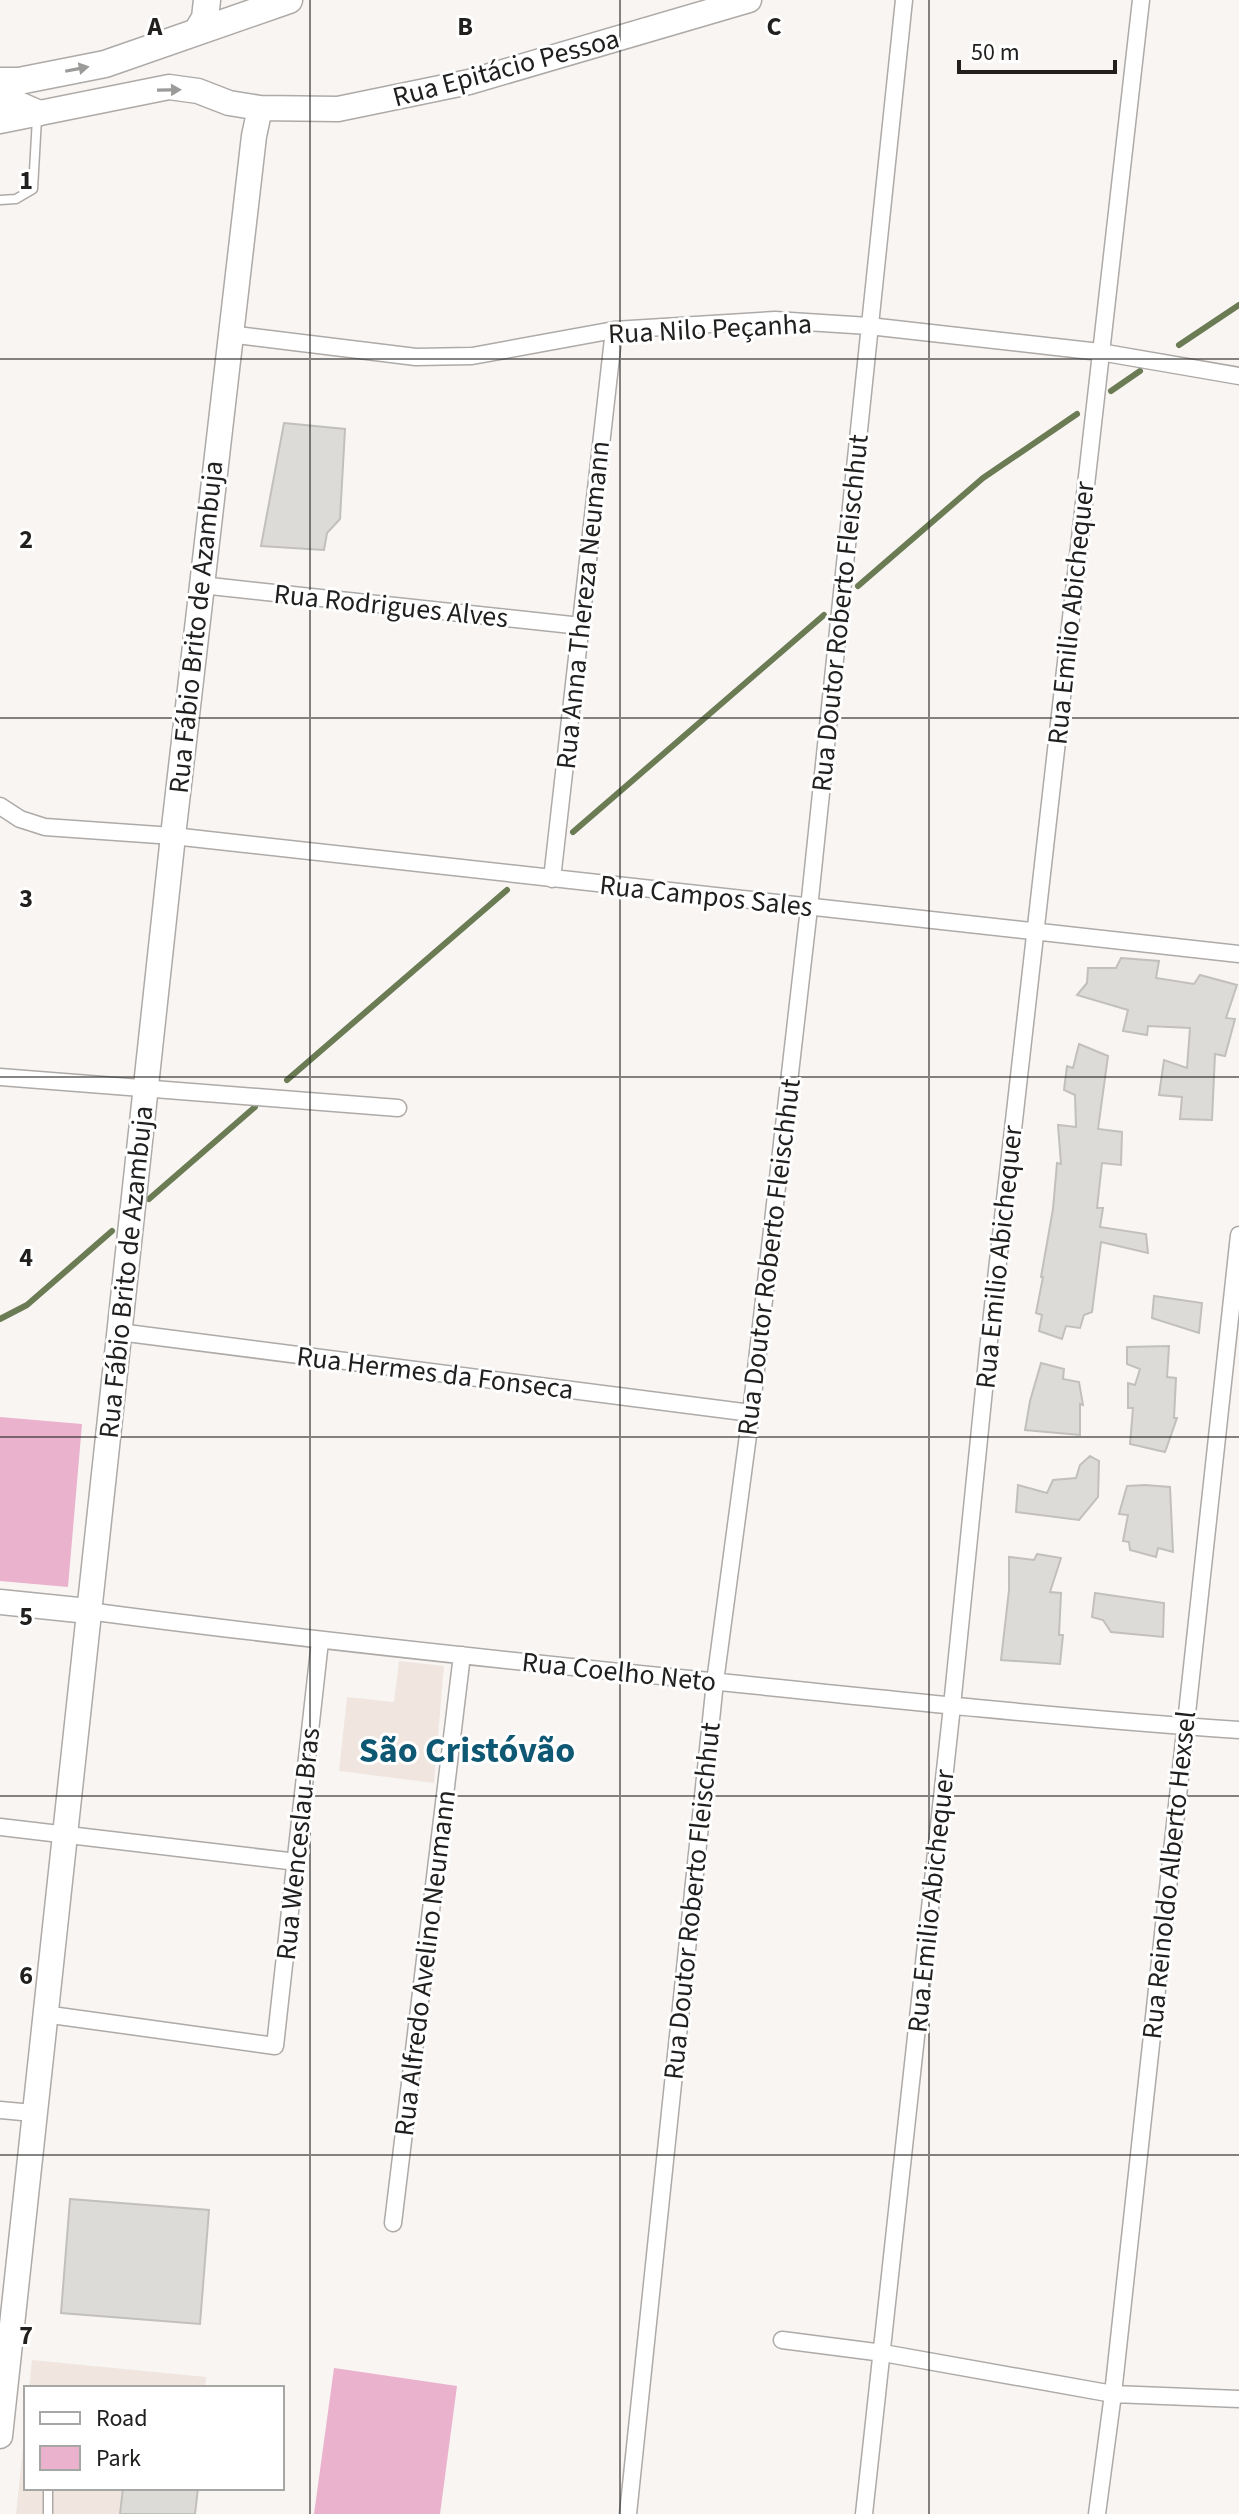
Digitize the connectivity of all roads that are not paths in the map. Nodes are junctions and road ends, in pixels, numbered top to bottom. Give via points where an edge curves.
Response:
1 (207, 0) edge
2 (289, 0) edge
3 (749, 0) edge
4 (904, 0) edge
5 (1141, 0) edge
6 (197, 31) junction
7 (0, 81) edge
8 (0, 97) edge
9 (260, 108) junction
10 (37, 113) junction
11 (0, 121) edge
12 (0, 200) edge
13 (869, 326) junction
14 (614, 330) junction
15 (229, 334) junction
16 (1100, 352) junction
17 (1239, 376) edge
18 (201, 585) junction
19 (581, 626) junction
20 (0, 806) edge
21 (173, 836) junction
22 (552, 879) junction
23 (809, 908) junction
24 (1035, 933) junction
25 (1239, 954) edge
26 (0, 1077) edge
27 (147, 1087) junction
28 (398, 1108) dead end
29 (1239, 1235) edge
30 (119, 1332) junction
31 (751, 1413) junction
32 (0, 1602) edge
33 (88, 1611) junction
34 (320, 1641) junction
35 (462, 1655) junction
36 (715, 1682) junction
37 (952, 1706) junction
38 (1185, 1726) junction
39 (1239, 1730) edge
40 (0, 1827) edge
41 (64, 1833) junction
42 (297, 1862) junction
43 (44, 2014) junction
44 (0, 2110) edge
45 (33, 2113) junction
46 (393, 2223) dead end
47 (782, 2340) dead end
48 (883, 2353) junction
49 (1113, 2394) junction
50 (1239, 2399) edge
51 (0, 2436) edge
52 (48, 2490) edge
53 (48, 2514) edge
54 (628, 2514) edge
55 (864, 2514) edge
56 (1097, 2514) edge

1 - 6 main road
2 - 6 main road
3 - 9 street, Rua Epitácio Pessoa via 469,82 338,109
4 - 13 street, Rua Doutor Roberto Fleischhut
5 - 16 street, Rua Emilio Abichequer
7 -> 6 main road via 105,64
8 - 10 main road
10 -> 9 street, Rua Epitácio Pessoa via 169,87
9 - 15 street, Rua Fábio Brito de Azambuja
10 - 11 street, Rua Epitácio Pessoa
10 - 12 lane via 33,189 16,199
13 - 14 street, Rua Nilo Peçanha via 775,320
13 - 16 street, Rua Nilo Peçanha
13 - 23 street, Rua Doutor Roberto Fleischhut
14 - 15 street, Rua Nilo Peçanha via 472,356 416,357
14 - 19 street, Rua Anna Thereza Neumann
15 - 18 street, Rua Fábio Brito de Azambuja
16 - 17 street, Rua Nilo Peçanha
16 - 24 street, Rua Emilio Abichequer
18 - 19 street, Rua Rodrigues Alves
18 - 21 street, Rua Fábio Brito de Azambuja
19 - 22 street, Rua Anna Thereza Neumann
20 - 21 street, Rua Campos Sales via 45,827
21 - 22 street, Rua Campos Sales
21 - 27 street, Rua Fábio Brito de Azambuja
22 - 23 street, Rua Campos Sales
23 - 24 street, Rua Campos Sales
23 - 31 street, Rua Doutor Roberto Fleischhut
24 - 25 street, Rua Campos Sales
24 - 37 street, Rua Emilio Abichequer
26 - 27 street
27 - 28 street
27 - 30 street, Rua Fábio Brito de Azambuja
29 - 38 street, Rua Reinoldo Alberto Hexsel
30 - 31 street, Rua Hermes da Fonseca
30 - 33 street, Rua Fábio Brito de Azambuja
31 - 36 street, Rua Doutor Roberto Fleischhut
32 - 33 street, Rua Coelho Neto
33 - 34 street, Rua Coelho Neto
33 - 41 street, Rua Fábio Brito de Azambuja
34 - 35 street, Rua Coelho Neto
34 - 42 street, Rua Wenceslau Bras
35 - 36 street, Rua Coelho Neto
35 - 46 street, Rua Alfredo Avelino Neumann
36 - 37 street, Rua Coelho Neto
36 - 54 street, Rua Doutor Roberto Fleischhut
37 - 38 street, Rua Coelho Neto
37 - 48 street, Rua Emilio Abichequer
38 - 39 street, Rua Coelho Neto
38 - 49 street, Rua Reinoldo Alberto Hexsel
40 - 41 street
41 - 42 street
41 - 43 street, Rua Fábio Brito de Azambuja
42 - 43 street, Rua Wenceslau Bras via 275,2046
43 - 45 street, Rua Fábio Brito de Azambuja
44 - 45 street
45 - 51 street, Rua Fábio Brito de Azambuja
47 - 48 street
48 - 49 street
48 - 55 street, Rua Emilio Abichequer
49 - 50 street
49 - 56 street, Rua Reinoldo Alberto Hexsel
52 - 53 lane

